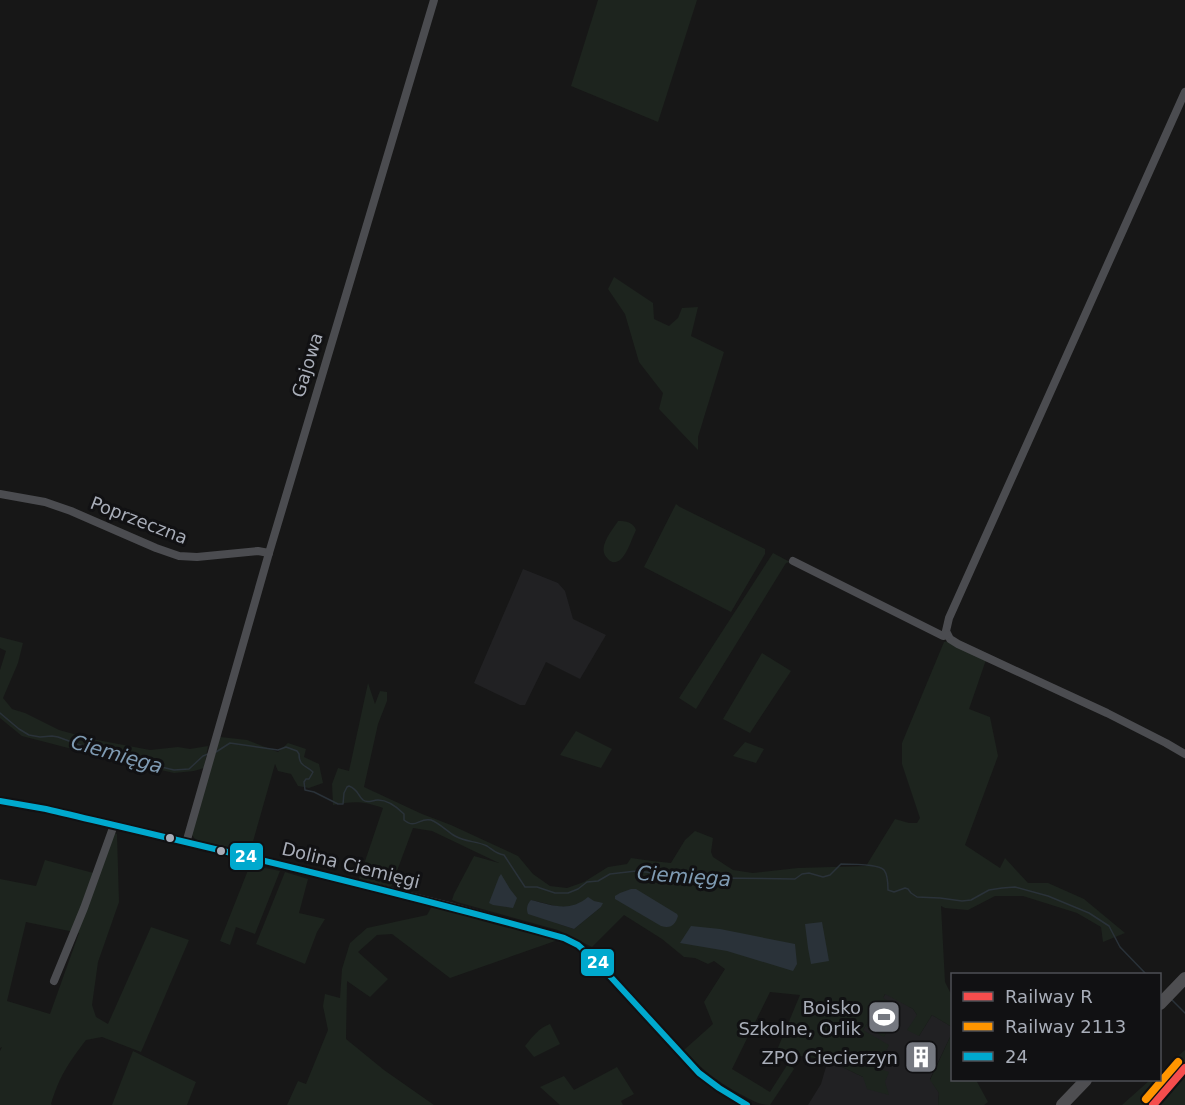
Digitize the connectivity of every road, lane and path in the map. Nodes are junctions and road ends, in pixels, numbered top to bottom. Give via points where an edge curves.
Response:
1 (434, 0) edge
2 (1185, 92) edge
3 (0, 494) edge
4 (269, 553) junction
5 (793, 561) dead end
6 (947, 635) junction
7 (1185, 754) edge
8 (0, 801) edge
9 (114, 825) junction
10 (186, 843) junction
11 (54, 981) dead end
12 (1180, 983) edge
13 (1161, 1003) edge
14 (1085, 1081) edge
15 (747, 1105) edge
16 (1062, 1105) edge

1 - 4 street, Gajowa
2 - 6 street via 949,618
3 - 4 street, Poprzeczna via 62,508 179,556
4 - 10 street, Gajowa
5 - 6 street
6 - 7 street via 958,644 1147,732
8 - 9 street, Dolina Ciemięgi
9 - 10 street, Dolina Ciemięgi
9 - 11 street
10 - 15 street, Dolina Ciemięgi via 448,906 569,940 597,962 699,1073
12 - 13 highway
14 - 16 highway

